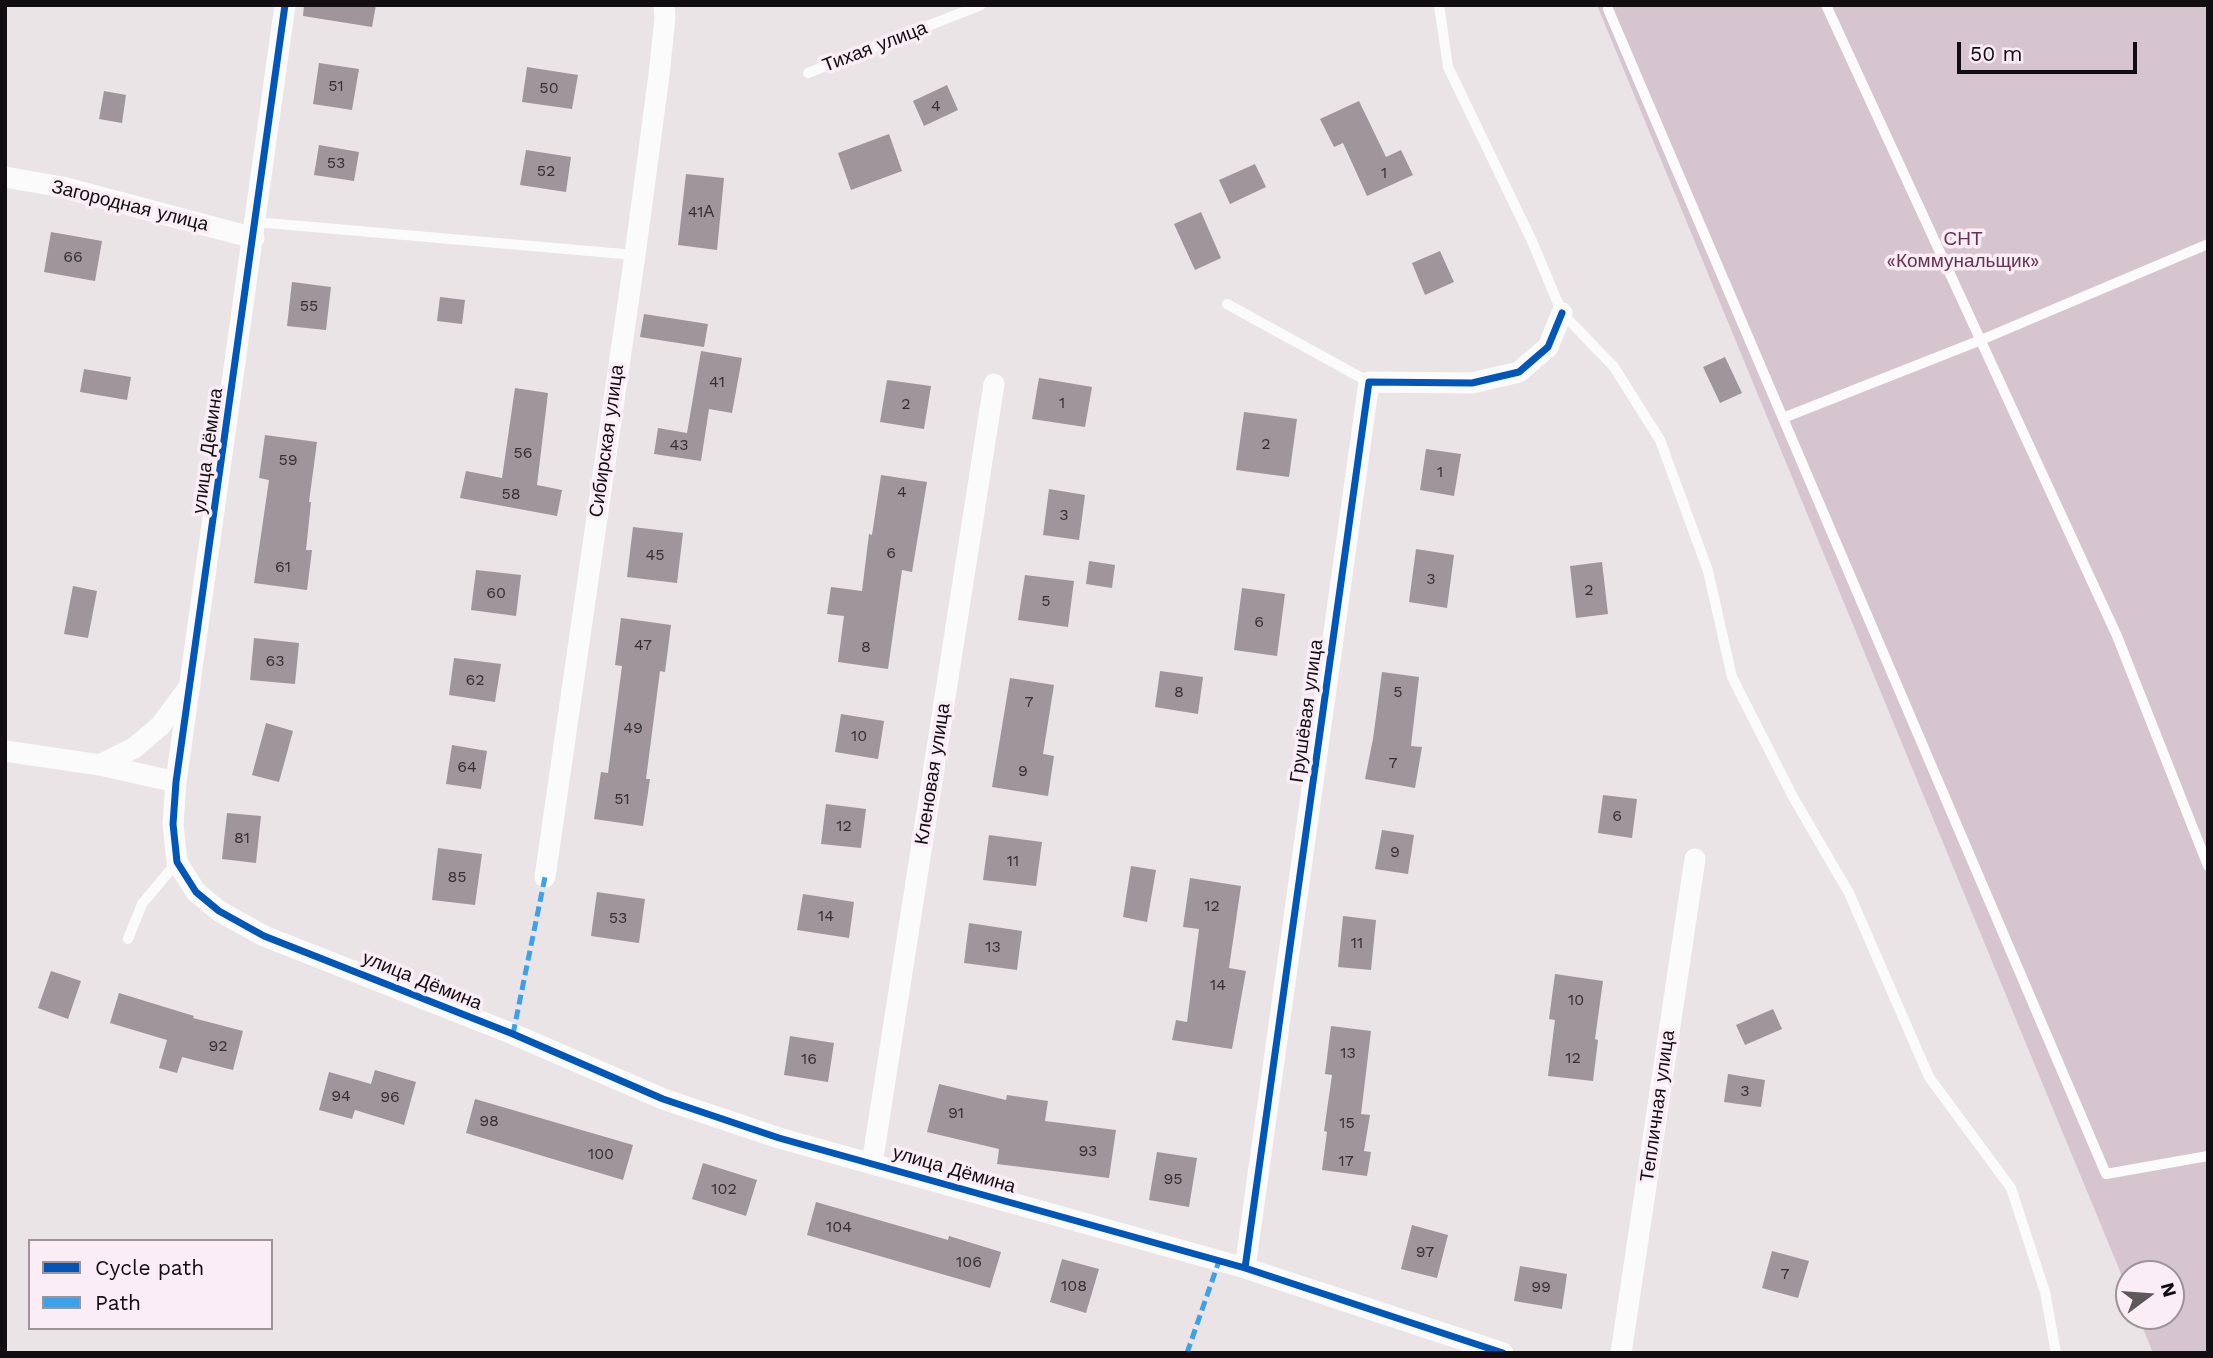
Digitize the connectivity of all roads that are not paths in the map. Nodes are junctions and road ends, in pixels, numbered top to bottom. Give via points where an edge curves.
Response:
1 (285, 5) edge
2 (664, 5) edge
3 (981, 5) edge
4 (1439, 5) edge
5 (1826, 5) edge
6 (1608, 9) dead end
7 (808, 73) dead end
8 (5, 177) edge
9 (254, 230) junction
10 (2208, 244) edge
11 (635, 255) junction
12 (1227, 304) dead end
13 (1562, 313) junction
14 (1981, 340) junction
15 (1369, 382) junction
16 (994, 384) dead end
17 (1783, 418) junction
18 (191, 685) junction
19 (5, 751) edge
20 (100, 765) junction
21 (176, 782) junction
22 (1695, 859) dead end
23 (177, 862) junction
24 (2208, 866) edge
25 (545, 877) dead end
26 (128, 939) dead end
27 (2208, 1156) edge
28 (872, 1164) junction
29 (1245, 1268) junction
30 (1503, 1353) edge
31 (1622, 1353) edge
32 (2056, 1353) edge

1 - 9 street, улица Дёмина
2 - 11 street, Сибирская улица
3 - 7 lane, Тихая улица
4 - 13 lane via 1448,67
5 - 14 lane
6 - 17 lane
8 - 9 street, Загородная улица
9 - 11 lane
9 - 18 street, улица Дёмина
10 - 14 lane
11 - 25 street, Сибирская улица
12 - 15 lane
13 - 15 street via 1548,347 1519,372 1472,383
13 - 32 lane via 1614,367 1660,440 1708,571 1732,677 1793,797 1849,893 1929,1077 2011,1188 2046,1292
14 - 17 lane
14 - 24 lane via 2117,636
15 - 29 street, Грушёвая улица
16 - 28 street, Кленовая улица
17 - 27 lane via 2106,1174
18 - 20 street via 160,726 134,748
18 - 21 street, улица Дёмина
19 - 20 street
20 - 21 street
21 - 23 street, улица Дёмина via 173,824
22 - 31 street, Тепличная улица
23 - 26 lane via 142,904
23 - 28 street, улица Дёмина via 195,892 264,936 663,1099
28 - 29 street, улица Дёмина
29 - 30 street, улица Дёмина

